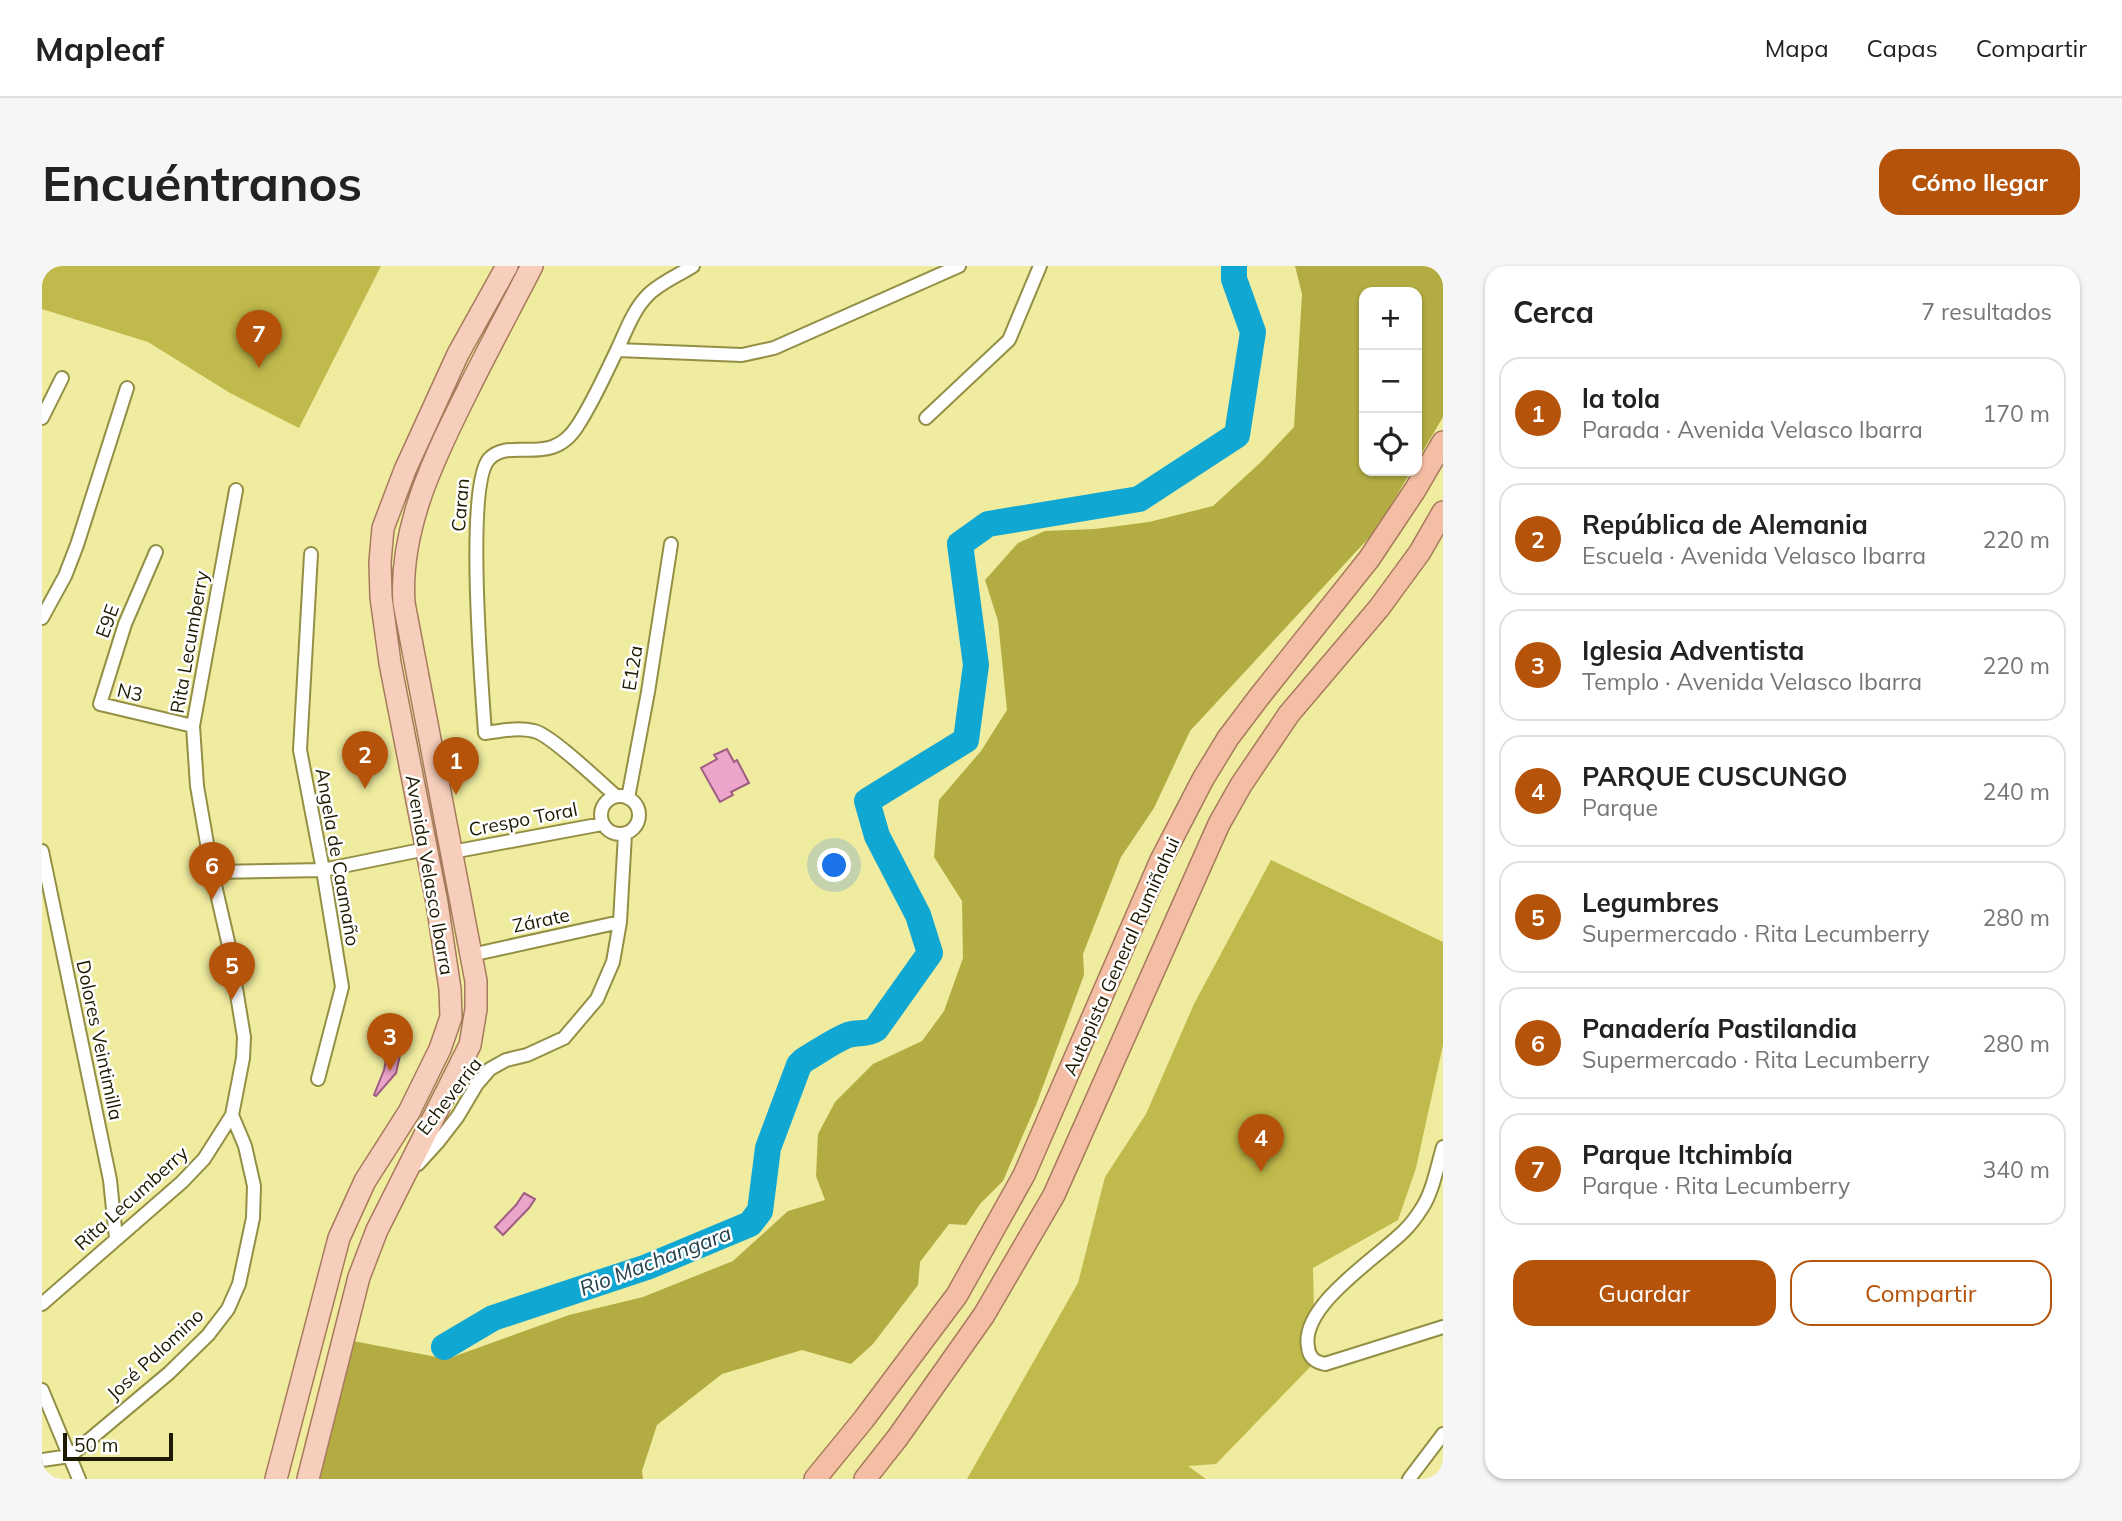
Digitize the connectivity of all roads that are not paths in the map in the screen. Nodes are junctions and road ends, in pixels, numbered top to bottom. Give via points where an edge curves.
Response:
1 (507, 266) edge
2 (532, 266) edge
3 (693, 266) edge
4 (960, 266) edge
5 (1040, 266) edge
6 (617, 350) junction
7 (62, 378) dead end
8 (127, 388) dead end
9 (42, 418) edge
10 (926, 418) dead end
11 (1443, 442) edge
12 (236, 490) dead end
13 (1443, 512) edge
14 (670, 544) dead end
15 (156, 552) dead end
16 (311, 554) dead end
17 (42, 618) edge
18 (100, 704) joint
19 (193, 726) junction
20 (622, 797) junction
21 (602, 824) junction
22 (625, 834) junction
23 (426, 849) junction
24 (42, 851) edge
25 (452, 852) junction
26 (323, 870) junction
27 (212, 872) junction
28 (620, 922) junction
29 (471, 954) junction
30 (318, 1079) dead end
31 (232, 1115) junction
32 (1443, 1147) edge
33 (403, 1179) junction
34 (116, 1238) junction
35 (42, 1304) edge
36 (1443, 1327) edge
37 (42, 1390) edge
38 (1443, 1434) edge
39 (70, 1456) junction
40 (42, 1460) edge
41 (79, 1479) edge
42 (276, 1479) edge
43 (308, 1479) edge
44 (815, 1479) edge
45 (865, 1479) edge
46 (1409, 1479) edge

1 - 23 main road, Avenida Velasco Ibarra via 435,400 383,528 381,597
2 - 25 main road, Avenida Velasco Ibarra via 425,483 403,582
3 - 6 street, Caran via 649,294 630,318
4 - 6 street via 774,348 742,355
5 - 10 street via 1009,340
6 - 20 street, Caran via 565,442 548,449 503,451 490,458 482,472 477,603 485,733 537,731
7 - 9 street
8 - 17 street via 77,545
11 - 44 highway, Autopista General Rumiñahui via 1369,559 1259,696 1203,779 1161,860 1024,1175 957,1295
12 - 19 street, Rita Lecumberry
13 - 45 highway, Autopista General Rumiñahui via 1379,608 1289,714 1241,785 1219,824 1054,1195 984,1315
14 - 20 street, E12a via 648,692
15 - 18 street, E9E via 125,624
16 - 26 street, Angela de Caamaño via 300,750
18 - 19 street, N3
19 - 27 street, Rita Lecumberry
20 - 21 street via 602,807
20 - 22 street, Echeverria via 638,807 639,820
21 - 22 street via 611,833
21 - 25 street, Crespo Toral
22 - 28 street, Echeverria
23 - 26 street
23 - 42 main road, Avenida Velasco Ibarra via 451,1017 410,1112 365,1181 339,1238
24 - 34 street, Dolores Veintimilla via 110,1180
25 - 29 main road, Avenida Velasco Ibarra
26 - 27 street
26 - 30 street, Angela de Caamaño via 342,987
27 - 31 street, Rita Lecumberry via 244,1037
28 - 29 street, Zárate
28 - 33 street, Echeverria via 613,962 597,999 564,1038 490,1069 438,1142
29 - 33 main road, Avenida Velasco Ibarra via 476,1009 470,1045
31 - 34 street, Rita Lecumberry via 190,1174
31 - 39 street, José Palomino via 254,1186 253,1218 239,1284 228,1309 169,1373
32 - 36 street via 1423,1207 1406,1229 1330,1297 1315,1317 1307,1345 1315,1362 1325,1364
33 - 43 main road, Avenida Velasco Ibarra via 359,1277
34 - 35 street, Rita Lecumberry
37 - 39 street
38 - 46 street
39 - 40 street
39 - 41 street

